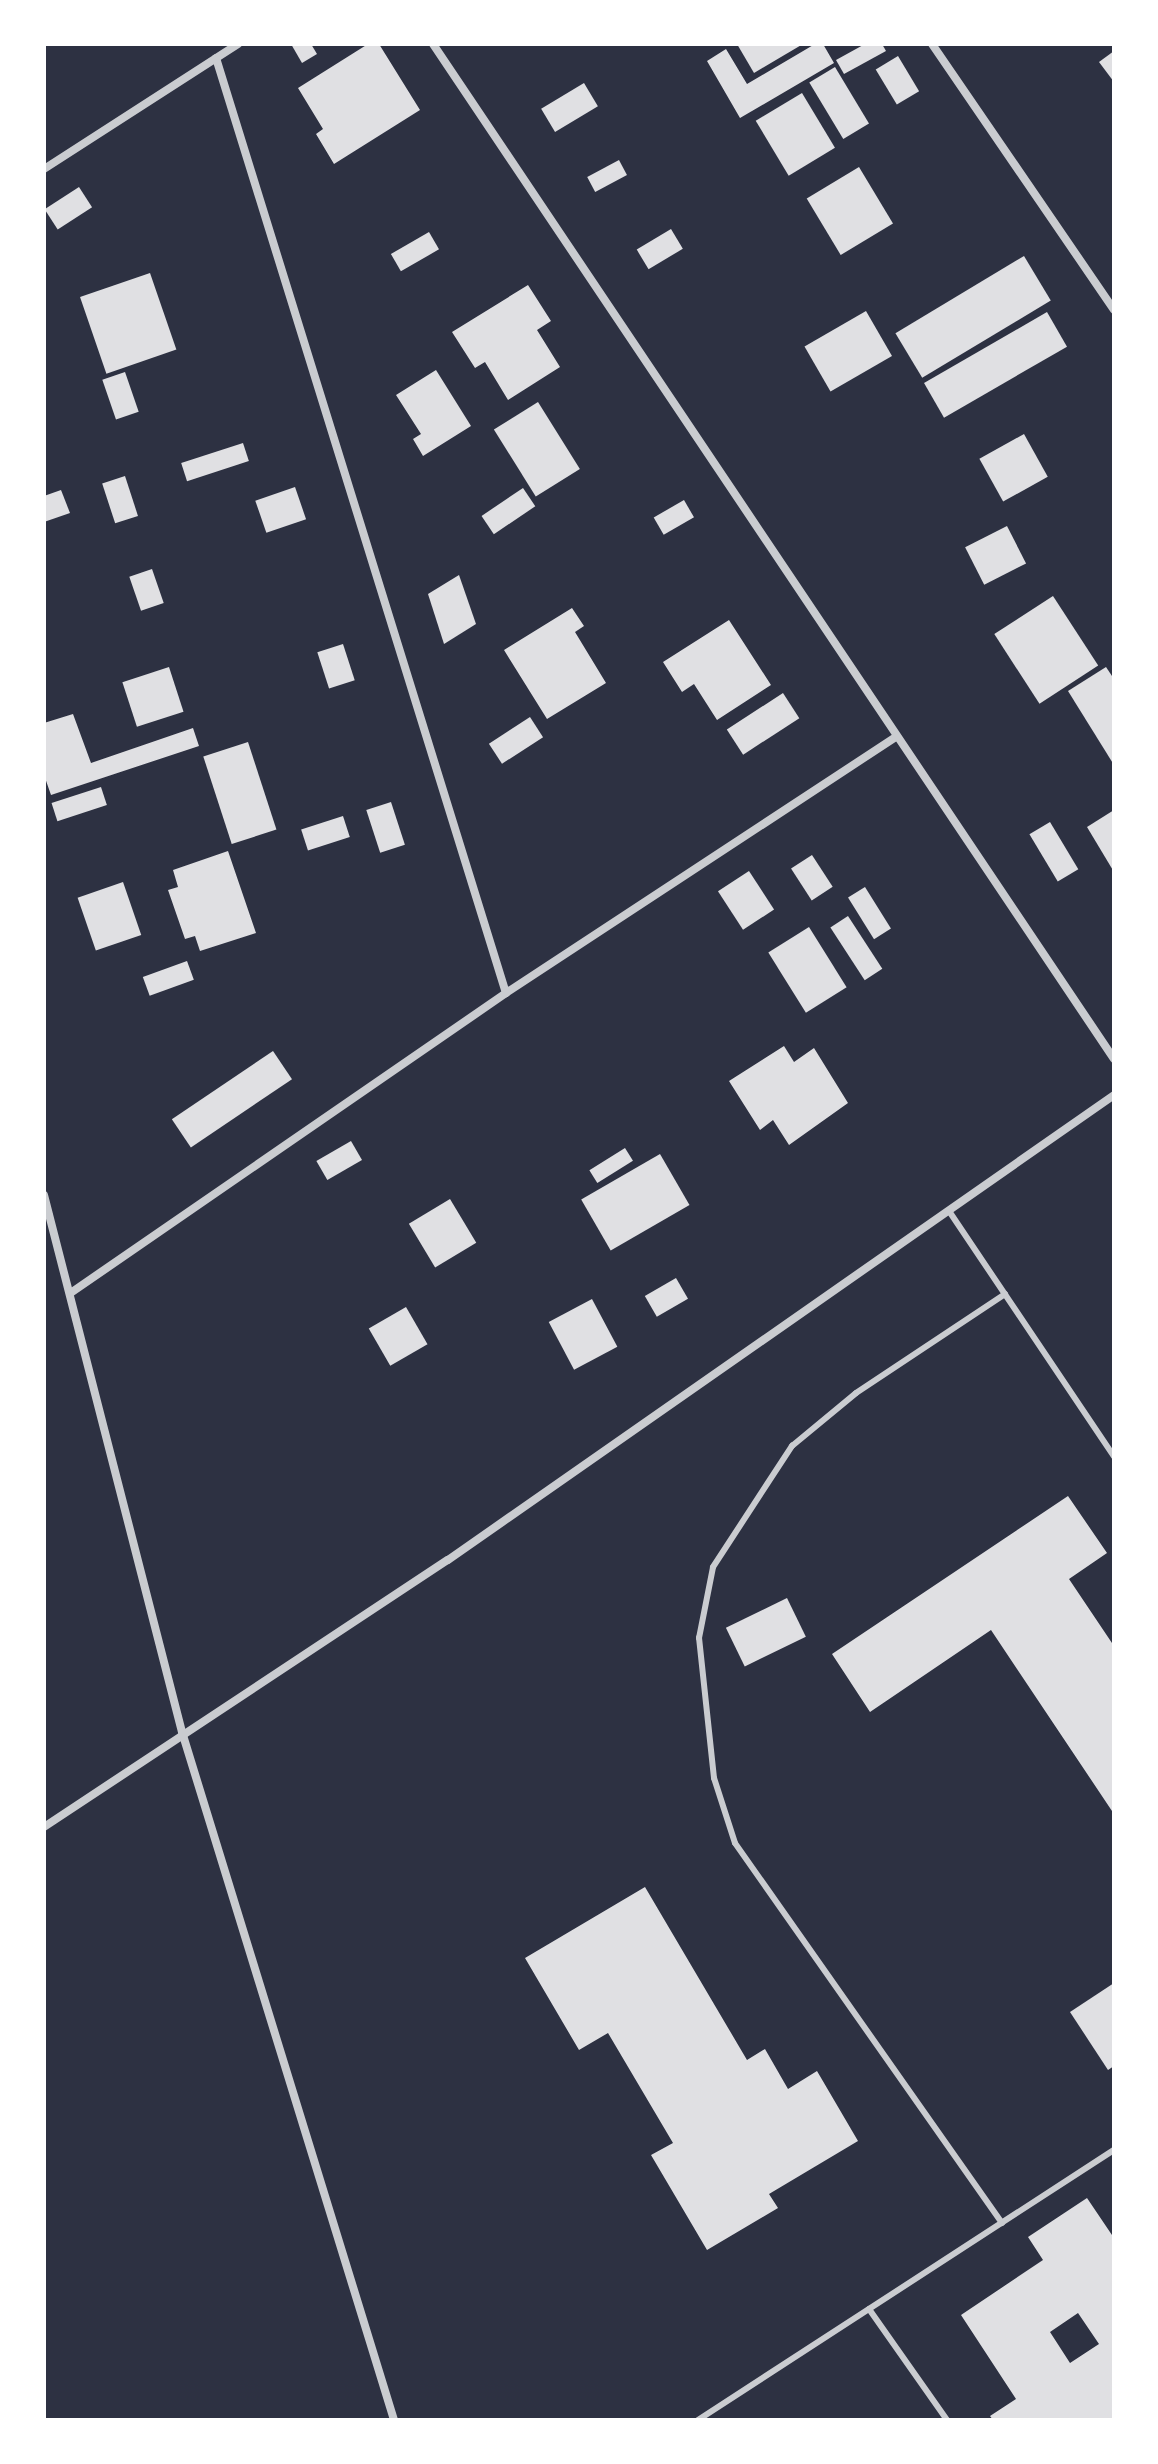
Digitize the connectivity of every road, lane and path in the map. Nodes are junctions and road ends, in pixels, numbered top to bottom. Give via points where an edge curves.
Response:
1 (238, 44) edge
2 (433, 44) edge
3 (932, 44) edge
4 (216, 58) junction
5 (44, 169) edge
6 (1114, 310) edge
7 (896, 737) junction
8 (506, 993) junction
9 (1114, 1059) edge
10 (1114, 1095) edge
11 (44, 1195) edge
12 (949, 1211) junction
13 (72, 1292) junction
14 (1005, 1294) junction
15 (1114, 1457) edge
16 (182, 1732) junction
17 (44, 1827) edge
18 (1114, 2150) edge
19 (1002, 2223) junction
20 (869, 2309) junction
21 (394, 2420) edge
22 (698, 2420) edge
23 (947, 2420) edge

1 - 4 street
2 - 7 street
3 - 6 street
4 - 5 street
4 - 8 street
7 - 8 street
7 - 9 street
8 - 13 street
10 - 12 street
11 - 13 street
12 - 14 lane
12 - 16 street via 448,1560
13 - 16 street
14 - 15 lane
14 - 19 lane via 856,1393 792,1446 713,1567 699,1638 714,1778 735,1843
16 - 17 street
16 - 21 street
18 - 19 lane
19 - 20 lane
20 - 22 lane
20 - 23 lane

